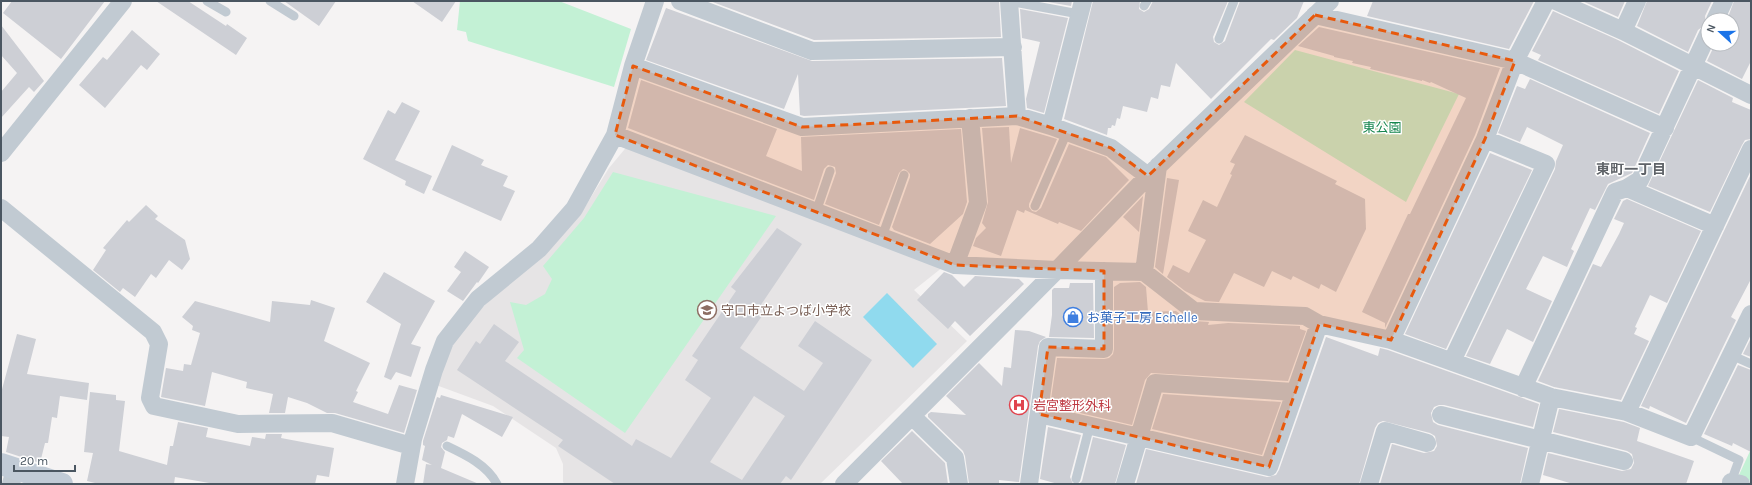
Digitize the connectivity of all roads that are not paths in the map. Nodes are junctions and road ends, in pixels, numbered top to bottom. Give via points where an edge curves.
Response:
1 (124, 1) edge
2 (208, 1) edge
3 (270, 1) edge
4 (655, 1) edge
5 (680, 1) edge
6 (1009, 1) edge
7 (1234, 1) edge
8 (1546, 1) edge
9 (1556, 1) edge
10 (1637, 1) edge
11 (1724, 1) edge
12 (1322, 5) edge
13 (1081, 8) edge
14 (226, 12) dead end
15 (1719, 12) edge
16 (294, 16) dead end
17 (1622, 31) junction
18 (1219, 39) dead end
19 (1012, 47) junction
20 (1700, 52) edge
21 (1515, 61) junction
22 (633, 66) junction
23 (1693, 67) junction
24 (1751, 95) edge
25 (1017, 116) junction
26 (970, 118) junction
27 (1665, 128) junction
28 (1059, 129) junction
29 (615, 134) junction
30 (1484, 139) junction
31 (1751, 149) edge
32 (1, 153) edge
33 (830, 171) dead end
34 (1153, 171) junction
35 (904, 174) dead end
36 (1627, 188) junction
37 (1035, 206) dead end
38 (1, 208) edge
39 (816, 212) junction
40 (1715, 226) junction
41 (882, 237) junction
42 (954, 265) junction
43 (1057, 270) junction
44 (1104, 271) junction
45 (1144, 272) junction
46 (1751, 314) edge
47 (1319, 324) junction
48 (1391, 340) junction
49 (1731, 355) junction
50 (1452, 361) junction
51 (1751, 364) edge
52 (1523, 388) junction
53 (1294, 392) junction
54 (1551, 397) junction
55 (1627, 412) junction
56 (1039, 414) junction
57 (1441, 415) dead end
58 (912, 416) junction
59 (1090, 426) junction
60 (1139, 436) junction
61 (1691, 437) junction
62 (1540, 441) junction
63 (1426, 443) dead end
64 (412, 446) junction
65 (447, 446) dead end
66 (1624, 461) dead end
67 (9, 472) edge
68 (1076, 479) dead end
69 (1734, 483) edge
70 (62, 484) edge
71 (405, 484) edge
72 (497, 484) edge
73 (844, 484) edge
74 (959, 484) edge
75 (1029, 484) edge
76 (1125, 484) edge
77 (1369, 484) edge
78 (1530, 484) edge

1 - 32 street
2 - 14 lane
3 - 16 lane
4 - 22 street
5 - 19 street via 812,51
6 - 13 lane
6 - 19 street
7 - 18 lane
8 - 21 street
9 - 17 street
10 - 17 street
11 - 15 street
12 - 21 street
12 - 34 street
13 - 28 street
17 - 23 street
19 - 25 street
20 - 23 street
21 - 27 street
21 - 30 street
22 - 26 street via 802,127
22 - 29 street
23 - 24 street
23 - 27 street
25 - 26 street
25 - 28 street
26 - 42 street via 978,203
27 - 36 street via 1640,180
28 - 34 street via 1111,148
28 - 37 lane
29 - 39 street
29 - 64 street via 574,209 539,249 478,299 445,341
30 - 48 street
30 - 50 street via 1546,164
31 - 40 street
33 - 39 lane
34 - 43 street
34 - 45 street
35 - 41 lane
36 - 40 street
36 - 52 street via 1615,192
38 - 64 street via 153,332 159,344 150,398 154,406 238,424 332,423
39 - 41 street
40 - 55 street
41 - 42 street
42 - 43 street
43 - 44 street
43 - 58 street
44 - 45 street
44 - 56 street via 1104,349 1048,347
45 - 47 street via 1194,311 1305,316
46 - 49 street
47 - 48 street
47 - 53 street
48 - 50 street
49 - 51 lane
49 - 61 street
50 - 52 street
52 - 54 street
53 - 60 street via 1155,383
53 - 60 street via 1269,467
54 - 55 street
54 - 62 street
55 - 61 street
56 - 59 street
56 - 75 street
57 - 62 street
58 - 73 street
58 - 74 street via 955,458
59 - 60 street
59 - 68 lane
60 - 76 street
61 - 69 lane via 1739,460
62 - 66 street
62 - 78 street
63 - 77 street via 1385,431
64 - 71 street
65 - 72 lane via 471,457
67 - 70 street

